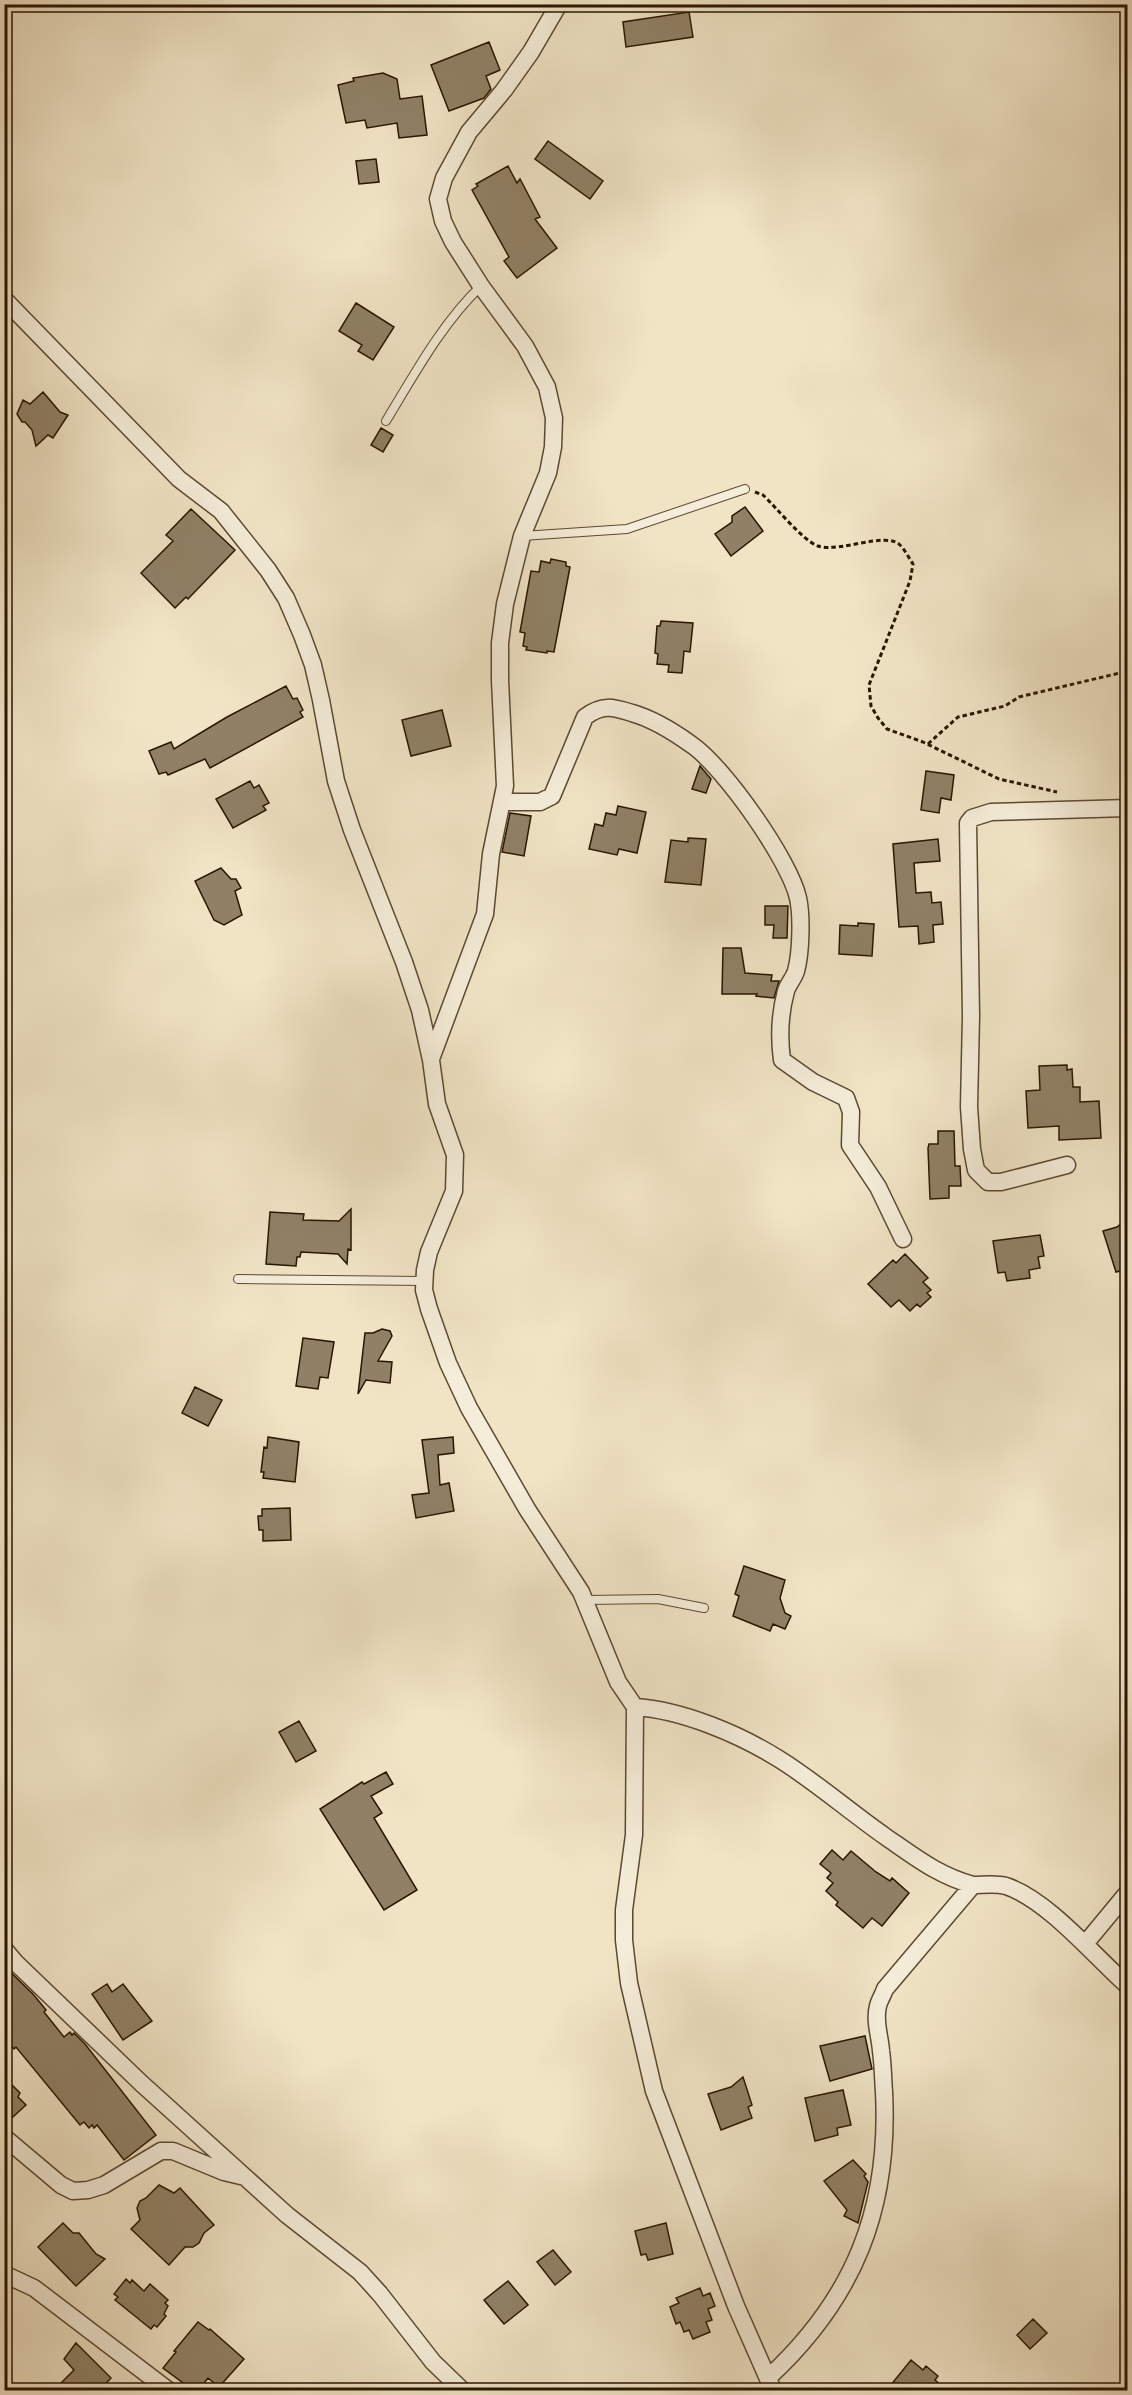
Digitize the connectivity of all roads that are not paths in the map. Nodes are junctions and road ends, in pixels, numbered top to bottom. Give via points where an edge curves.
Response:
1 (559, 4) edge
2 (481, 286) junction
3 (4, 299) edge
4 (387, 421) dead end
5 (745, 489) road end
6 (522, 536) junction
7 (502, 802) junction
8 (1128, 808) edge
9 (431, 1060) junction
10 (1066, 1165) dead end
11 (903, 1239) dead end
12 (238, 1279) dead end
13 (425, 1281) junction
14 (585, 1600) junction
15 (704, 1608) dead end
16 (635, 1707) junction
17 (973, 1885) junction
18 (1128, 1892) edge
19 (1085, 1944) junction
20 (4, 1949) edge
21 (1128, 1986) edge
22 (4, 2137) edge
23 (248, 2178) junction
24 (4, 2274) edge
25 (771, 2384) edge
26 (168, 2391) edge
27 (462, 2391) edge

1 - 2 street via 511,81 470,132 444,178 438,199 453,242
2 - 4 lane via 446,328
2 - 6 street via 525,346 547,387 554,418 548,473
3 - 9 street via 178,479 221,511 286,598 313,666 336,781 404,962
5 - 6 lane via 627,528
6 - 7 street via 500,643 505,786
7 - 9 street via 490,854 485,914
7 - 11 street via 540,802 552,796 585,717 596,708 615,708 647,717 694,746 726,780 770,839 798,899 800,936 796,973 786,990 780,1038 782,1060 813,1082 846,1098 851,1112 850,1145 878,1187
8 - 10 street via 991,812 968,823 969,1107 976,1170 988,1182 1001,1182
9 - 13 street via 437,1104 455,1155 454,1191 429,1251
12 - 13 lane
13 - 14 street via 429,1309 469,1408
14 - 15 lane via 658,1599
14 - 16 street via 618,1682
16 - 17 street via 679,1714 759,1748 929,1867 950,1879
16 - 25 street via 634,1835 624,1910 629,1983 654,2091 736,2307
17 - 19 street via 1004,1886 1029,1897
17 - 25 street via 885,1989 878,2006 885,2140 871,2220 858,2260 839,2294
18 - 19 street
19 - 21 street
20 - 23 street via 95,2040
22 - 23 street via 61,2186 73,2191 104,2185 161,2151 173,2151
23 - 27 street via 287,2215 360,2272 433,2362
24 - 26 street via 34,2288

